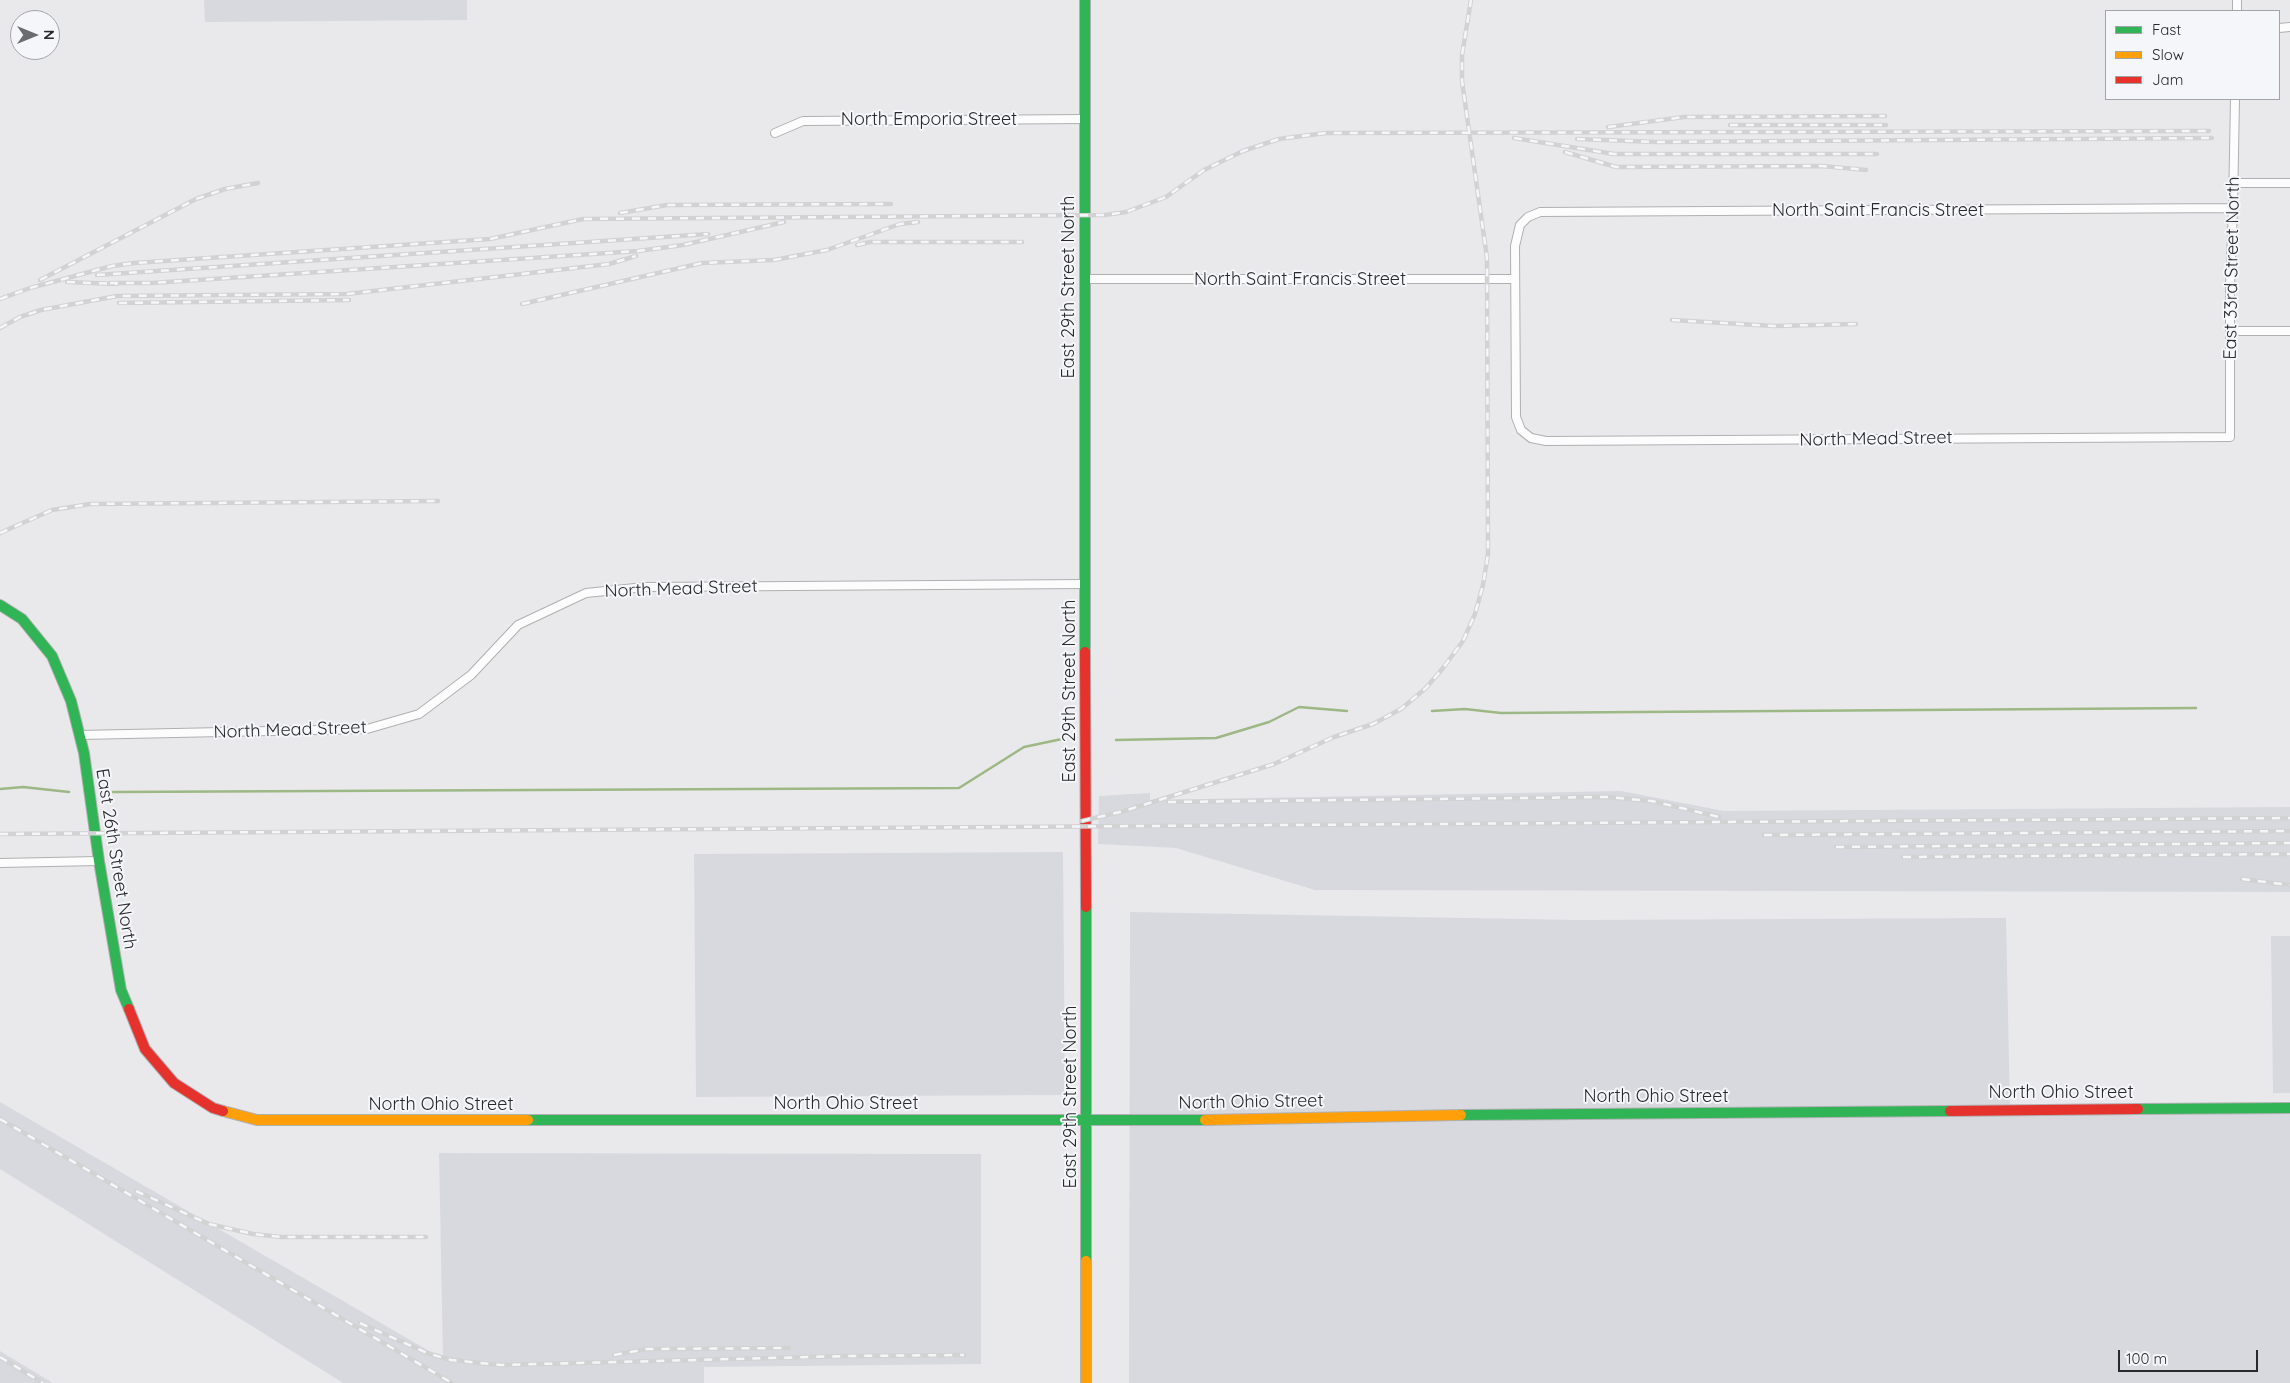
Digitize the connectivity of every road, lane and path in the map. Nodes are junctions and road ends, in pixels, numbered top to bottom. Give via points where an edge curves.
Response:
1 (1085, 0) edge
2 (2235, 100) edge
3 (1085, 119) junction
4 (775, 133) dead end
5 (2233, 183) junction
6 (2290, 183) edge
7 (2232, 208) junction
8 (1085, 279) junction
9 (1515, 279) junction
10 (2230, 331) junction
11 (2290, 331) edge
12 (2230, 437) joint
13 (1086, 584) junction
14 (0, 605) edge
15 (80, 735) junction
16 (99, 862) junction
17 (0, 864) edge
18 (214, 1108) joint
19 (2290, 1108) edge
20 (1087, 1121) junction
21 (1086, 1383) edge

1 - 3 street, East 29th Street North
2 - 5 street, East 33rd Street North
3 - 4 street, North Emporia Street via 803,121
3 - 8 street, East 29th Street North
5 - 6 street
5 - 7 street, East 33rd Street North
7 - 9 street, North Saint Francis Street via 1907,212 1556,210 1540,212 1520,226 1515,246
7 - 10 street, East 33rd Street North
8 - 9 street, North Saint Francis Street
8 - 13 street, East 29th Street North
9 - 12 street, North Mead Street via 1516,417 1521,430 1531,438 1578,442
10 - 11 street
10 - 12 street, East 33rd Street North
13 - 15 street, North Mead Street via 645,587 586,593 518,625 471,675 419,714 366,729
13 - 20 street, East 29th Street North
14 - 15 street, East 26th Street North via 22,619 52,656 71,701
15 - 16 street, East 26th Street North
16 - 17 street
16 - 18 street, East 26th Street North via 120,990 145,1049 174,1083
18 - 20 street, North Ohio Street via 257,1120
19 - 20 street, North Ohio Street via 1500,1114
20 - 21 street, East 29th Street North

